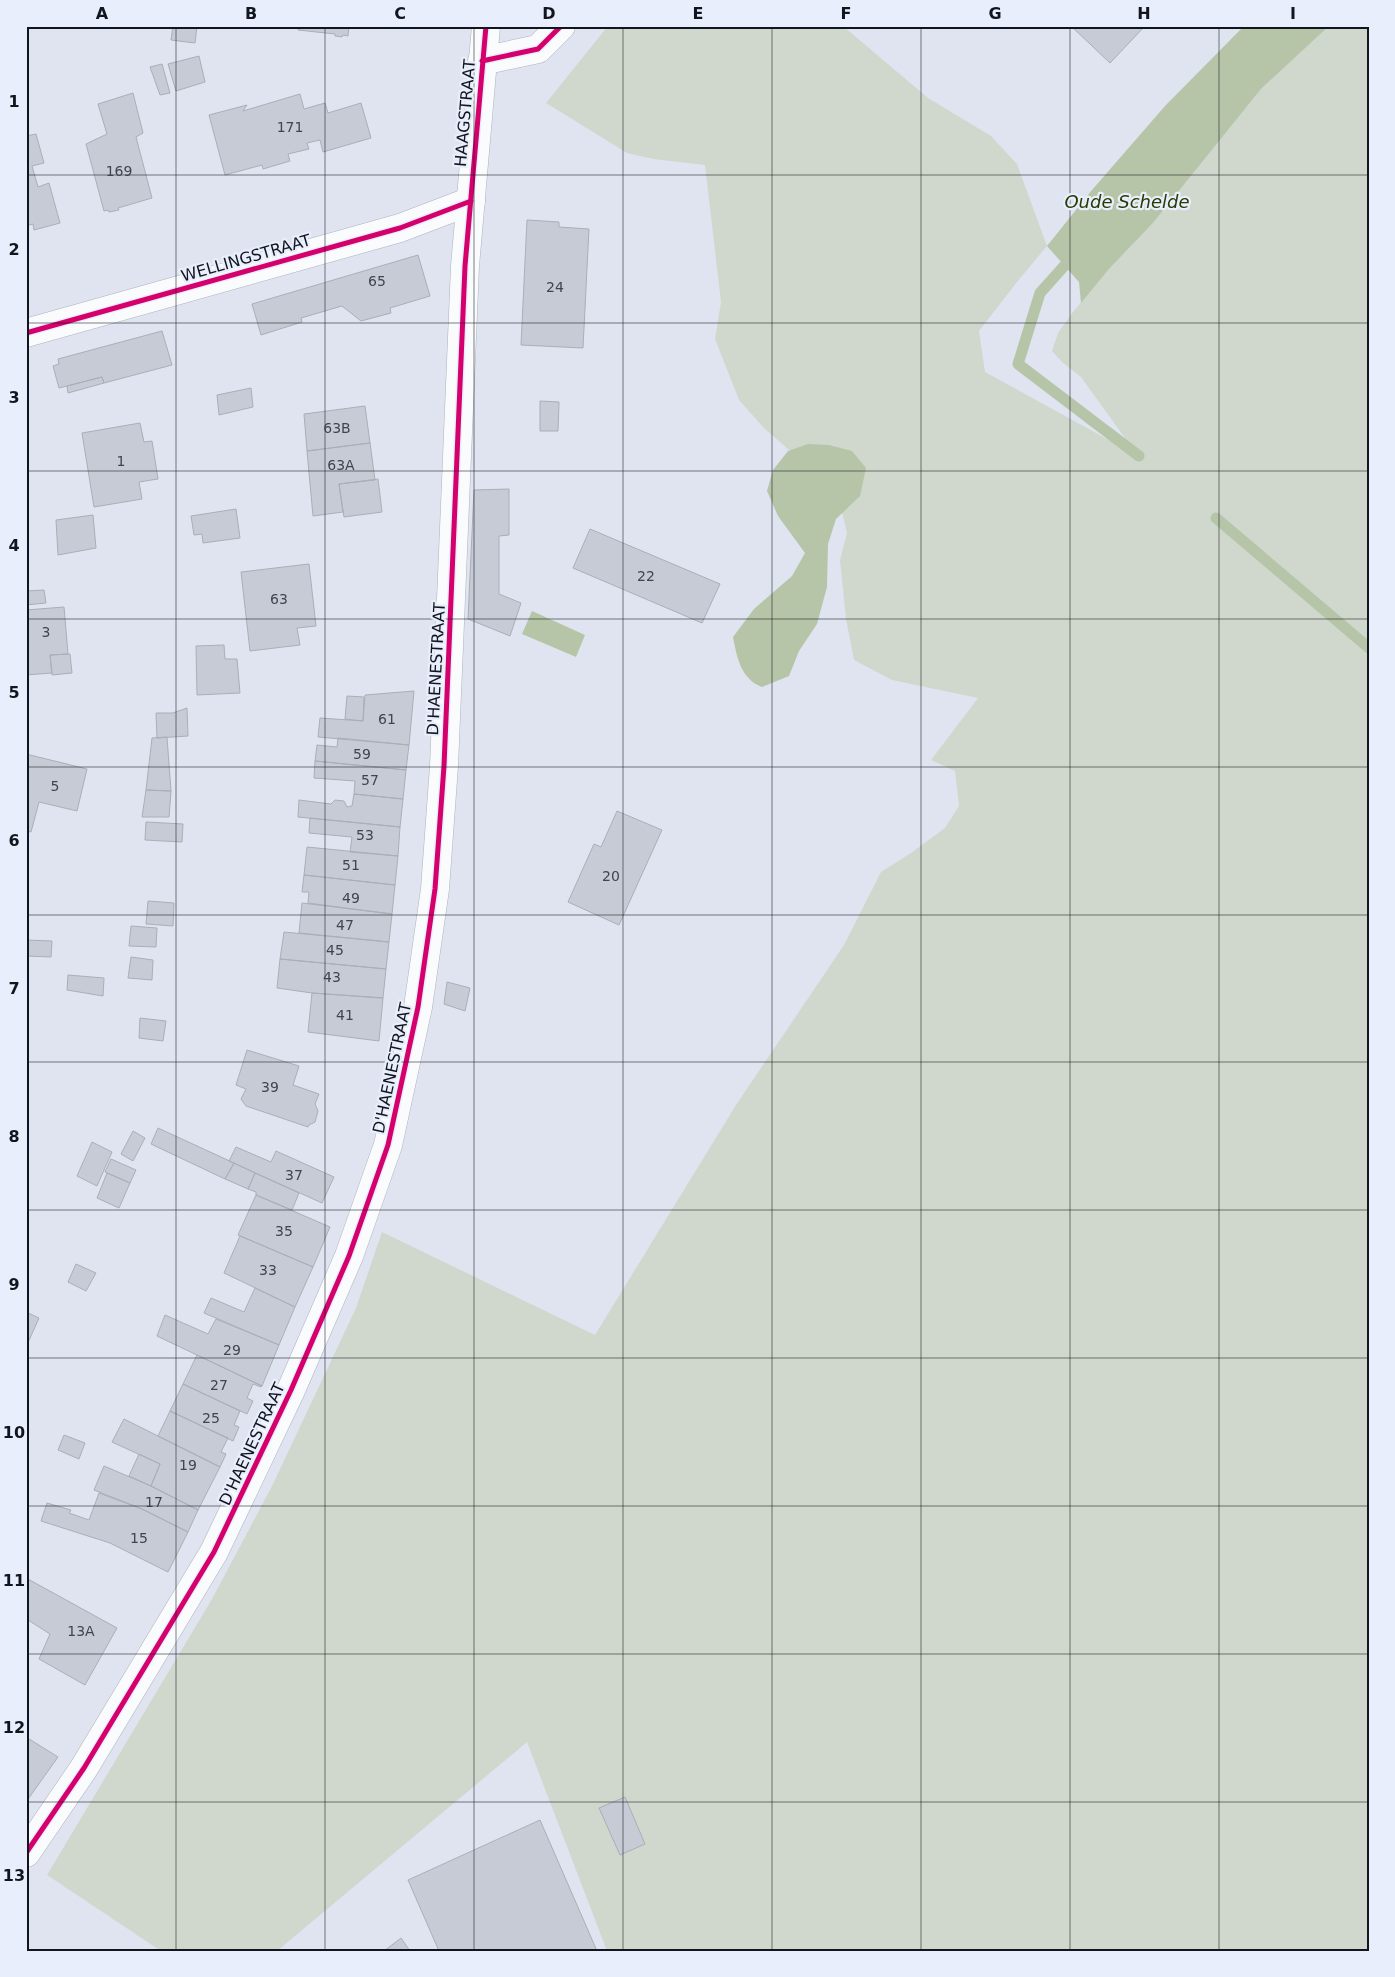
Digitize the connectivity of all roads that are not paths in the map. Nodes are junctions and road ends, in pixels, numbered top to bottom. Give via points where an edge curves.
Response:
1 (486, 26) edge
2 (561, 26) edge
3 (482, 61) junction
4 (471, 201) junction
5 (26, 332) edge
6 (26, 1853) edge

1 - 3 street, HAAGSTRAAT
2 - 3 street via 538,49
3 - 4 street, HAAGSTRAAT
4 - 5 street, WELLINGSTRAAT via 400,228
4 - 6 street, D'HAENESTRAAT via 465,266 444,766 435,889 418,1007 388,1145 349,1256 291,1390 214,1552 84,1768

